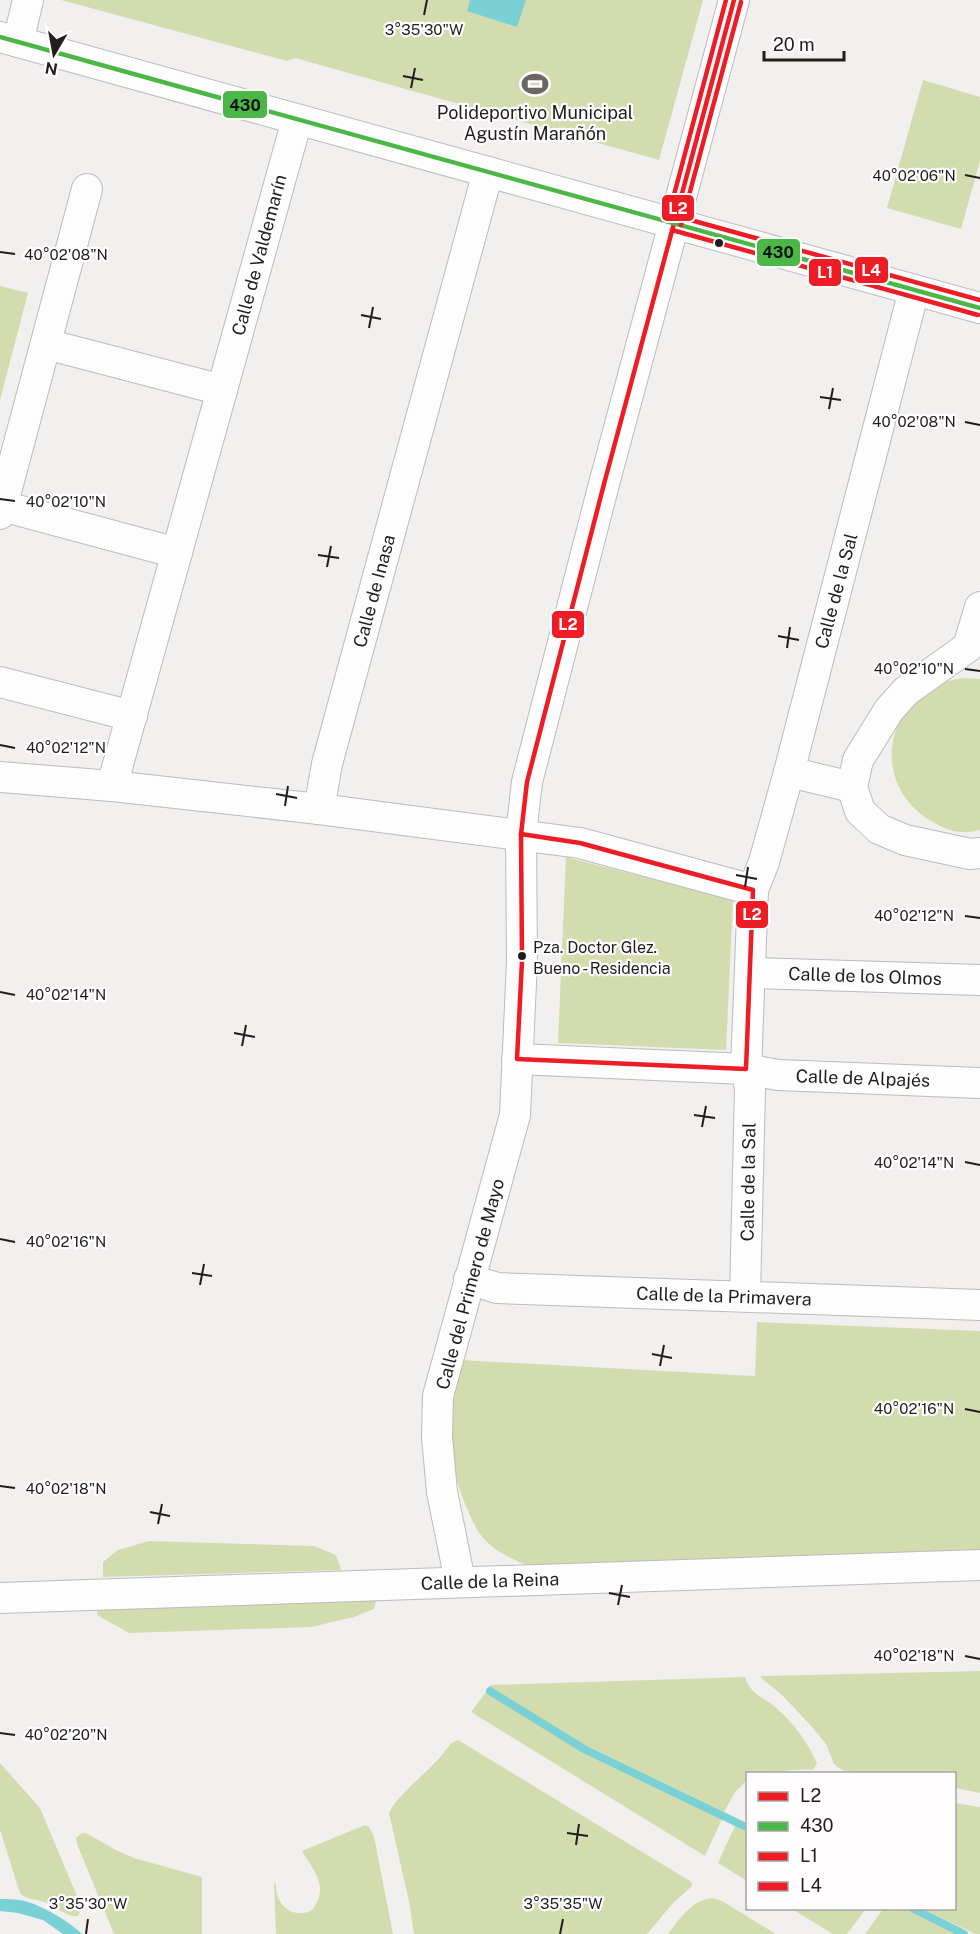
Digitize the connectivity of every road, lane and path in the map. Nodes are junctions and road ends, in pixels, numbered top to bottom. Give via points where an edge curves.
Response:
1 (28, 0) edge
2 (734, 0) edge
3 (9, 40) edge
4 (297, 120) junction
5 (488, 172) junction
6 (87, 189) dead end
7 (674, 224) junction
8 (914, 290) junction
9 (980, 308) edge
10 (46, 344) junction
11 (222, 390) junction
12 (1, 510) edge
13 (177, 553) junction
14 (980, 607) edge
15 (0, 682) edge
16 (132, 716) junction
17 (789, 772) junction
18 (0, 777) edge
19 (112, 786) junction
20 (852, 787) junction
21 (319, 809) junction
22 (521, 834) junction
23 (980, 853) edge
24 (753, 890) junction
25 (751, 973) junction
26 (980, 980) edge
27 (518, 1059) junction
28 (746, 1069) junction
29 (980, 1083) edge
30 (469, 1279) junction
31 (745, 1296) junction
32 (980, 1305) edge
33 (980, 1565) edge
34 (460, 1581) junction
35 (0, 1598) edge

1 - 3 street
2 - 7 street
3 - 4 street
4 - 5 street
4 - 11 street, Calle de Valdemarín
5 - 7 street
5 - 21 street, Calle de Inasa via 330,752
6 - 10 street
7 - 8 street
7 - 22 street via 527,782
8 - 9 street
8 - 17 street, Calle de la Sal
10 - 11 street
10 - 12 street
11 - 13 street, Calle de Valdemarín
12 - 13 street
13 - 16 street, Calle de Valdemarín
14 - 20 street via 968,647 906,691 889,710 858,760
15 - 16 street
16 - 19 street, Calle de Valdemarín
17 - 20 street
17 - 24 street, Calle de la Sal
18 - 19 street
19 - 21 street
20 - 23 street via 860,811 879,829 905,840
21 - 22 street
22 - 24 street via 580,843
22 - 27 street, Calle del Primero de Mayo
24 - 25 street, Calle de la Sal
25 - 26 street, Calle de los Olmos
25 - 28 street, Calle de la Sal
27 - 28 street, Calle de Alpajés
27 - 30 street, Calle del Primero de Mayo via 515,1115
28 - 29 street, Calle de Alpajés via 778,1075
28 - 31 street, Calle de la Sal via 750,1089
30 - 31 street, Calle de la Primavera via 497,1288
30 - 34 street, Calle del Primero de Mayo via 438,1396 442,1492
31 - 32 street, Calle de la Primavera
33 - 34 street, Calle de la Reina
34 - 35 street, Calle de la Reina

